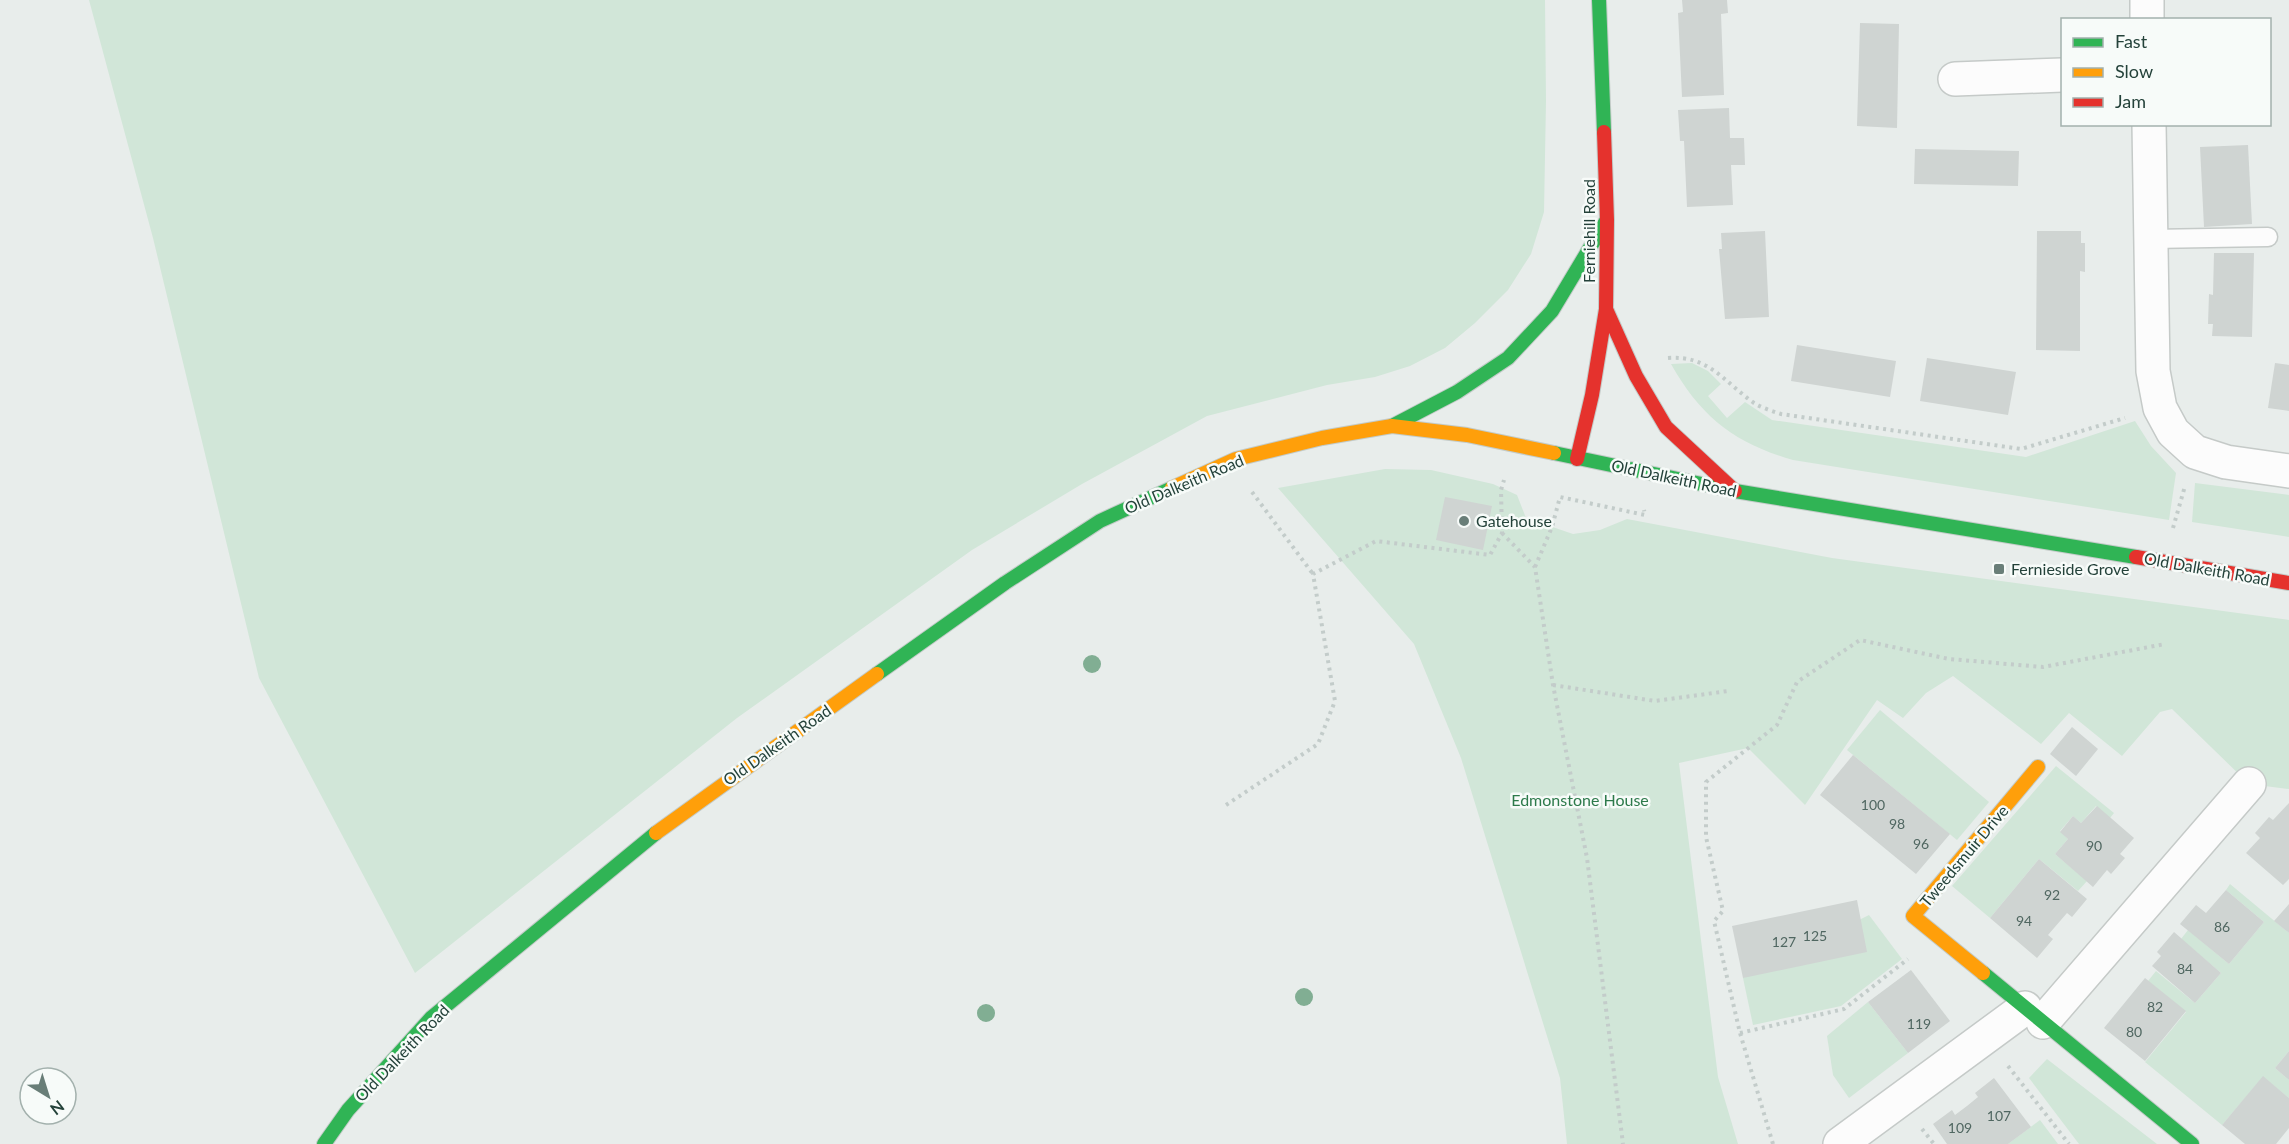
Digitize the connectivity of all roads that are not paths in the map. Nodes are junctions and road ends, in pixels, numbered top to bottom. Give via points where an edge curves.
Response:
1 (1599, 0) edge
2 (2147, 0) edge
3 (2147, 18) edge
4 (2061, 75) edge
5 (1955, 79) dead end
6 (2149, 126) edge
7 (1607, 220) junction
8 (2268, 237) dead end
9 (2151, 239) junction
10 (1606, 309) junction
11 (1392, 426) junction
12 (1578, 459) junction
13 (2289, 471) edge
14 (1735, 491) junction
15 (2289, 583) edge
16 (2038, 766) dead end
17 (2249, 784) dead end
18 (2034, 1015) junction
19 (324, 1144) edge
20 (1840, 1144) edge
21 (2192, 1144) edge

1 - 7 main road, Ferniehill Road
2 - 3 street
4 - 5 street
6 - 9 street
7 - 10 main road, Ferniehill Road
7 - 11 main road via 1552,311 1508,358 1457,392
8 - 9 lane
9 - 13 street via 2153,371 2160,408 2173,432 2195,452 2226,462
10 - 12 main road, Ferniehill Road
10 - 14 main road via 1636,376 1666,427
11 - 12 main road, Old Dalkeith Road via 1467,435
11 - 19 main road, Old Dalkeith Road via 1236,459 1100,521 1005,583 656,833 431,1018 348,1110
12 - 14 main road, Old Dalkeith Road
14 - 15 main road, Old Dalkeith Road
16 - 18 main road, Tweedsmuir Drive via 1913,916
17 - 18 street
18 - 20 street via 1985,1037
18 - 21 main road, Tweedsmuir Drive

